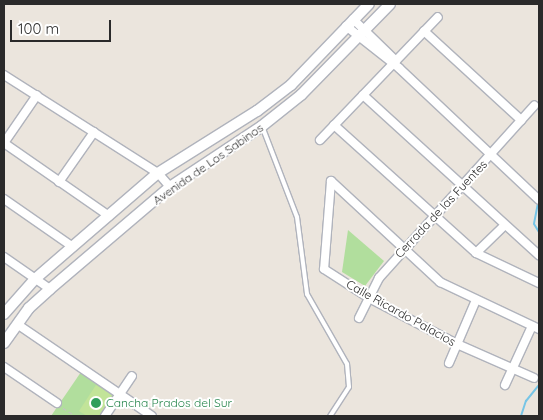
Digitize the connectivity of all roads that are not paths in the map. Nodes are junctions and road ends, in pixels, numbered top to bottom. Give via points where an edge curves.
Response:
1 (369, 4) edge
2 (390, 4) edge
3 (438, 16) dead end
4 (350, 22) junction
5 (424, 31) junction
6 (361, 34) junction
7 (396, 64) junction
8 (4, 75) edge
9 (36, 95) junction
10 (363, 95) junction
11 (534, 106) dead end
12 (521, 120) junction
13 (334, 125) junction
14 (262, 126) junction
15 (94, 132) junction
16 (320, 140) dead end
17 (4, 143) edge
18 (492, 153) junction
19 (186, 154) junction
20 (195, 171) junction
21 (158, 172) junction
22 (59, 182) junction
23 (462, 186) junction
24 (170, 187) junction
25 (4, 199) edge
26 (539, 200) edge
27 (435, 215) junction
28 (108, 216) junction
29 (505, 225) junction
30 (73, 246) junction
31 (404, 249) junction
32 (476, 253) junction
33 (539, 255) edge
34 (4, 257) edge
35 (35, 279) junction
36 (539, 283) edge
37 (50, 289) junction
38 (369, 298) junction
39 (476, 300) junction
40 (4, 314) edge
41 (358, 318) dead end
42 (17, 324) junction
43 (536, 328) edge
44 (4, 343) edge
45 (457, 344) junction
46 (449, 363) dead end
47 (4, 367) edge
48 (512, 368) junction
49 (132, 376) dead end
50 (534, 378) dead end
51 (506, 385) dead end
52 (120, 394) junction
53 (57, 403) road end
54 (105, 416) edge
55 (152, 416) edge
56 (330, 416) edge

1 - 4 street, Avenida de Los Sabinos
2 - 6 street, Avenida de Los Sabinos
3 - 5 street
4 - 6 street
4 - 19 street, Avenida de Los Sabinos via 291,84 258,111
5 - 7 street
5 - 12 street
6 - 7 street
6 - 14 street, Avenida de Los Sabinos via 300,95
7 - 10 street
7 - 18 street
8 - 9 street
9 - 15 street
9 - 17 street
10 - 13 street
10 - 23 street
11 - 12 street, Cerrada de las Fuentes
12 - 18 street, Cerrada de las Fuentes
13 - 16 street
13 - 27 street
14 - 20 street, Avenida de Los Sabinos
14 - 56 lane via 297,217 307,294 347,364 348,387
15 - 21 street
15 - 22 street
17 - 22 street
18 - 23 street, Cerrada de las Fuentes
18 - 26 street
19 - 20 street
19 - 21 street, Avenida de Los Sabinos
20 - 24 street, Avenida de Los Sabinos
21 - 24 street
21 - 28 street, Avenida de Los Sabinos
22 - 28 street
23 - 27 street, Cerrada de las Fuentes
23 - 29 street
24 - 37 street, Avenida de Los Sabinos
25 - 30 street
27 - 31 street, Cerrada de las Fuentes
27 - 32 street
28 - 30 street, Avenida de Los Sabinos
29 - 32 street
29 - 33 street
30 - 35 street, Avenida de Los Sabinos
31 - 38 street, Cerrada de las Fuentes via 379,278
31 - 38 street, Calle Ricardo Palacios via 331,181 324,269
31 - 39 street via 440,282
32 - 36 street
34 - 35 street
35 - 37 street
35 - 40 street, Avenida de Los Sabinos
37 - 42 street, Avenida de Los Sabinos
38 - 41 street, Cerrada de las Fuentes
38 - 45 street, Calle Ricardo Palacios
39 - 43 street
39 - 45 street
42 - 44 street, Avenida de Los Sabinos
42 - 52 street
43 - 48 street
45 - 46 street
45 - 48 street, Calle Ricardo Palacios
47 - 53 street
48 - 50 street, Calle Ricardo Palacios
48 - 51 street
49 - 52 street
52 - 54 street
52 - 55 street

